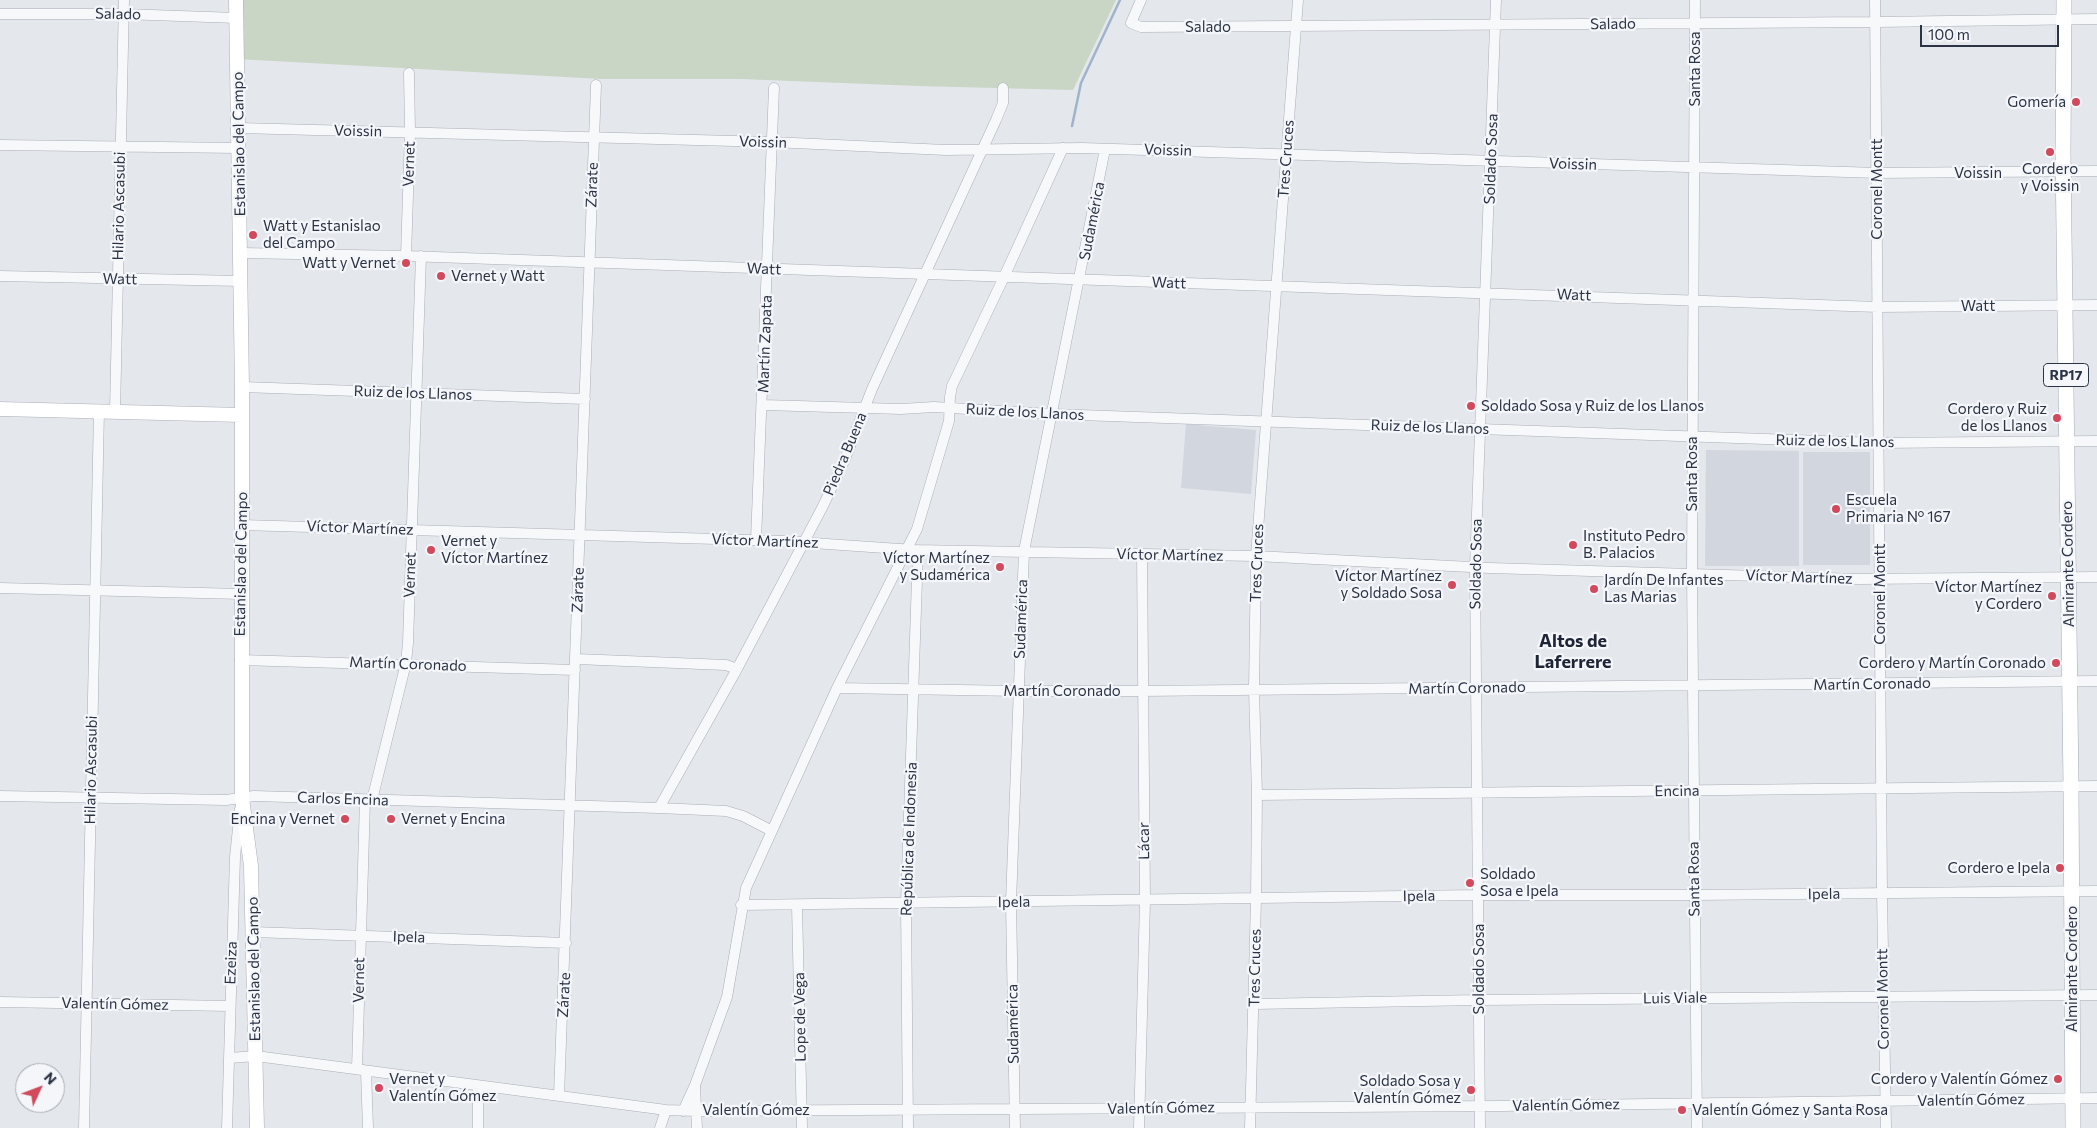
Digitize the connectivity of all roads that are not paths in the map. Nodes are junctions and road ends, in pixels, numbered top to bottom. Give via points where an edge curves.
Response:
1 (124, 0) edge
2 (236, 0) edge
3 (1142, 0) edge
4 (1298, 0) edge
5 (1496, 0) edge
6 (1695, 0) edge
7 (1875, 0) edge
8 (2064, 0) edge
9 (0, 14) edge
10 (123, 14) junction
11 (237, 18) junction
12 (2064, 19) junction
13 (2097, 19) edge
14 (1695, 22) junction
15 (1875, 22) junction
16 (1495, 26) junction
17 (1296, 27) junction
18 (409, 73) dead end
19 (596, 85) dead end
20 (774, 88) dead end
21 (1003, 88) dead end
22 (239, 128) junction
23 (410, 132) junction
24 (594, 138) junction
25 (772, 142) junction
26 (0, 145) edge
27 (120, 147) junction
28 (239, 148) junction
29 (1062, 148) junction
30 (1105, 149) junction
31 (982, 150) junction
32 (1286, 154) junction
33 (1490, 161) junction
34 (1694, 168) junction
35 (2097, 171) edge
36 (2064, 172) junction
37 (1878, 173) junction
38 (241, 253) junction
39 (406, 256) junction
40 (421, 256) junction
41 (589, 264) junction
42 (768, 269) junction
43 (925, 274) junction
44 (0, 276) edge
45 (1004, 277) junction
46 (117, 279) junction
47 (1080, 280) junction
48 (241, 281) junction
49 (1276, 286) junction
50 (1485, 293) junction
51 (1692, 300) junction
52 (2065, 306) junction
53 (2097, 306) edge
54 (1878, 307) junction
55 (242, 387) junction
56 (417, 394) junction
57 (585, 399) junction
58 (763, 405) junction
59 (865, 408) junction
60 (951, 408) junction
61 (0, 409) edge
62 (98, 411) junction
63 (115, 412) junction
64 (1051, 414) junction
65 (242, 415) junction
66 (1266, 422) junction
67 (1480, 429) junction
68 (1692, 437) junction
69 (2067, 441) junction
70 (2097, 441) edge
71 (1879, 443) junction
72 (242, 525) junction
73 (412, 530) junction
74 (580, 536) junction
75 (756, 540) junction
76 (805, 542) junction
77 (906, 550) junction
78 (918, 550) junction
79 (1024, 552) junction
80 (1142, 554) junction
81 (1256, 556) junction
82 (1475, 567) junction
83 (1692, 573) junction
84 (2097, 577) edge
85 (2069, 578) junction
86 (1879, 579) junction
87 (0, 588) edge
88 (94, 590) junction
89 (242, 594) junction
90 (240, 660) junction
91 (406, 664) junction
92 (575, 665) junction
93 (736, 669) junction
94 (2070, 681) junction
95 (2097, 681) edge
96 (1692, 685) junction
97 (1880, 685) junction
98 (837, 688) junction
99 (914, 689) junction
100 (1475, 689) junction
101 (1254, 690) junction
102 (1019, 691) junction
103 (1142, 691) junction
104 (2071, 786) junction
105 (2097, 786) edge
106 (1881, 788) junction
107 (1692, 791) junction
108 (1476, 793) junction
109 (1257, 795) junction
110 (0, 796) edge
111 (90, 798) junction
112 (242, 798) junction
113 (369, 800) junction
114 (570, 805) junction
115 (659, 808) junction
116 (772, 831) junction
117 (2071, 891) junction
118 (2097, 891) edge
119 (1882, 893) junction
120 (1478, 895) junction
121 (1695, 895) junction
122 (1256, 899) junction
123 (1145, 901) junction
124 (1011, 902) junction
125 (906, 904) junction
126 (741, 905) junction
127 (797, 905) junction
128 (253, 932) junction
129 (360, 936) junction
130 (566, 943) junction
131 (1883, 996) junction
132 (2072, 996) junction
133 (2097, 996) edge
134 (1696, 998) junction
135 (1479, 1000) junction
136 (0, 1002) edge
137 (86, 1003) junction
138 (1254, 1004) junction
139 (230, 1006) junction
140 (256, 1056) junction
141 (229, 1058) junction
142 (361, 1070) junction
143 (695, 1084) junction
144 (478, 1086) junction
145 (559, 1095) junction
146 (2072, 1098) junction
147 (2097, 1098) edge
148 (1886, 1102) junction
149 (1698, 1103) junction
150 (1480, 1105) junction
151 (1251, 1106) junction
152 (1138, 1108) junction
153 (1015, 1109) junction
154 (666, 1110) junction
155 (683, 1110) junction
156 (802, 1110) junction
157 (696, 1111) junction
158 (908, 1111) junction
159 (84, 1128) edge
160 (227, 1128) edge
161 (257, 1128) edge
162 (368, 1128) edge
163 (478, 1128) edge
164 (660, 1128) edge
165 (697, 1128) edge
166 (802, 1128) edge
167 (908, 1128) edge
168 (1015, 1128) edge
169 (1138, 1128) edge
170 (1250, 1128) edge
171 (1480, 1128) edge
172 (1696, 1128) edge
173 (1886, 1128) edge
174 (2073, 1128) edge

1 - 10 street, Hilario Ascasubi
2 - 11 street, Estanislao del Campo
3 - 17 street, Salado via 1132,22 1141,28
4 - 17 street, Tres Cruces
5 - 16 street, Soldado Sosa
6 - 14 street, Santa Rosa
7 - 15 street, Coronel Montt
8 - 12 main road, Almirante Cordero / RP17
9 - 10 street, Salado
10 - 11 street, Salado
10 - 27 street, Hilario Ascasubi
11 - 22 street, Estanislao del Campo
12 - 13 street, Salado
12 - 15 street, Salado
12 - 36 main road, Almirante Cordero / RP17
14 - 15 street, Salado
14 - 16 street, Salado
14 - 34 street, Santa Rosa
15 - 37 street, Coronel Montt
16 - 17 street, Salado
16 - 33 street, Soldado Sosa
17 - 32 street, Tres Cruces
18 - 23 street, Vernet
19 - 24 street, Zárate
20 - 25 street, Martín Zapata
21 - 31 street, Piedra Buena via 1000,110
22 - 23 street, Voissin
22 - 28 street, Estanislao del Campo
23 - 24 street, Voissin
23 - 39 street, Vernet
24 - 25 street, Voissin
24 - 41 street, Zárate
25 - 31 street, Voissin
25 - 42 street, Martín Zapata
26 - 27 street
27 - 28 street
27 - 46 street, Hilario Ascasubi
28 - 38 street, Estanislao del Campo
29 - 30 street, Voissin
29 - 31 street, Voissin
29 - 45 street
30 - 32 street, Voissin
30 - 47 street, Sudamérica
31 - 43 street, Piedra Buena
32 - 33 street, Voissin
32 - 49 street, Tres Cruces
33 - 34 street, Voissin
33 - 50 street, Soldado Sosa
34 - 37 street, Voissin
34 - 51 street, Santa Rosa
35 - 36 street, Voissin
36 - 37 street, Voissin
36 - 52 main road, Almirante Cordero / RP17
37 - 54 street, Coronel Montt
38 - 39 street, Watt
38 - 48 street, Estanislao del Campo
39 - 40 street, Watt
40 - 41 street, Watt
40 - 56 street, Vernet
41 - 42 street, Watt
41 - 57 street, Zárate
42 - 43 street, Watt
42 - 58 street, Martín Zapata
43 - 45 street, Watt
43 - 59 street, Piedra Buena
44 - 46 street, Watt
45 - 47 street, Watt
45 - 60 street via 952,386
46 - 48 street, Watt
46 - 63 street, Hilario Ascasubi
47 - 49 street, Watt
47 - 64 street, Sudamérica
48 - 55 street, Estanislao del Campo
49 - 50 street, Watt
49 - 66 street, Tres Cruces
50 - 51 street, Watt
50 - 67 street, Soldado Sosa
51 - 54 street, Watt
51 - 68 street, Santa Rosa
52 - 53 street, Watt
52 - 54 street, Watt
52 - 69 main road, Almirante Cordero / RP17
54 - 71 street, Coronel Montt
55 - 56 street, Ruiz de los Llanos
55 - 65 street, Estanislao del Campo
56 - 57 street, Ruiz de los Llanos
56 - 73 street, Vernet
57 - 74 street, Zárate
58 - 59 street, Ruiz de los Llanos
58 - 75 street, Martín Zapata
59 - 60 street, Ruiz de los Llanos
59 - 76 street, Piedra Buena via 845,459
60 - 64 street, Ruiz de los Llanos
60 - 77 street via 948,428 917,529
61 - 62 street
62 - 63 street
62 - 88 street, Hilario Ascasubi
63 - 65 street
64 - 66 street, Ruiz de los Llanos
64 - 79 street, Sudamérica
65 - 72 street, Estanislao del Campo
66 - 67 street, Ruiz de los Llanos
66 - 81 street, Tres Cruces
67 - 68 street, Ruiz de los Llanos
67 - 82 street, Soldado Sosa
68 - 71 street, Ruiz de los Llanos
68 - 83 street, Santa Rosa
69 - 70 street, Ruiz de los Llanos
69 - 71 street, Ruiz de los Llanos
69 - 85 main road, Almirante Cordero / RP17
71 - 86 street, Coronel Montt
72 - 73 street, Víctor Martínez
72 - 89 street, Estanislao del Campo
73 - 74 street, Víctor Martínez
73 - 91 street, Vernet
74 - 75 street, Víctor Martínez
74 - 92 street, Zárate
75 - 76 street, Víctor Martínez
76 - 77 street, Víctor Martínez
76 - 93 street, Piedra Buena
77 - 78 street, Víctor Martínez
77 - 98 street
78 - 79 street, Víctor Martínez
78 - 99 street, República de Indonesia
79 - 80 street, Víctor Martínez
79 - 102 street, Sudamérica
80 - 81 street, Víctor Martínez
80 - 103 street, Lácar
81 - 82 street, Víctor Martínez
81 - 101 street, Tres Cruces
82 - 83 street, Víctor Martínez
82 - 100 street, Soldado Sosa
83 - 86 street, Víctor Martínez
83 - 96 street, Santa Rosa
84 - 85 street, Víctor Martínez
85 - 86 street, Víctor Martínez
85 - 94 main road, Almirante Cordero / RP17
86 - 97 street, Coronel Montt
87 - 88 street
88 - 89 street
88 - 111 street, Hilario Ascasubi
89 - 90 street, Estanislao del Campo
90 - 91 street, Martín Coronado
90 - 112 street, Estanislao del Campo
91 - 92 street, Martín Coronado
91 - 113 street, Vernet
92 - 93 street, Martín Coronado via 726,665
92 - 114 street, Zárate
93 - 115 street, Piedra Buena
94 - 95 street, Martín Coronado
94 - 97 street, Martín Coronado
94 - 104 main road, Almirante Cordero / RP17
96 - 97 street, Martín Coronado
96 - 100 street, Martín Coronado
96 - 107 street, Santa Rosa
97 - 106 street, Coronel Montt
98 - 99 street, Martín Coronado
98 - 116 street
99 - 102 street, Martín Coronado
99 - 125 street, República de Indonesia
100 - 101 street, Martín Coronado
100 - 108 street, Soldado Sosa
101 - 103 street, Martín Coronado
101 - 109 street, Tres Cruces
102 - 103 street, Martín Coronado
102 - 124 street, Sudamérica
103 - 123 street, Lácar
104 - 105 street, Encina
104 - 106 street, Encina
104 - 117 main road, Almirante Cordero / RP17
106 - 107 street, Encina
106 - 119 street, Coronel Montt
107 - 108 street, Encina
107 - 121 street, Santa Rosa
108 - 109 street, Encina
108 - 120 street, Soldado Sosa
109 - 122 street, Tres Cruces
110 - 111 street, Carlos Encina
111 - 112 street, Carlos Encina
111 - 137 street, Hilario Ascasubi
112 - 113 street, Carlos Encina
112 - 128 street, Estanislao del Campo via 251,866
112 - 139 street, Ezeiza via 235,857
113 - 114 street, Carlos Encina
113 - 129 street, Vernet
114 - 115 street, Carlos Encina
114 - 130 street, Zárate
115 - 116 street, Carlos Encina via 726,811
116 - 126 street
117 - 118 street, Ipela
117 - 119 street, Ipela
117 - 132 main road, Almirante Cordero / RP17
119 - 121 street, Ipela
119 - 131 street, Coronel Montt
120 - 121 street, Ipela
120 - 122 street, Ipela
120 - 135 street, Soldado Sosa
121 - 134 street, Santa Rosa
122 - 123 street, Ipela
122 - 138 street, Tres Cruces
123 - 124 street, Ipela
123 - 152 street, Lácar
124 - 125 street, Ipela
124 - 153 street, Sudamérica
125 - 127 street, Ipela
125 - 158 street, República de Indonesia
126 - 127 street, Ipela
126 - 143 street via 727,998
127 - 156 street, Lope de Vega
128 - 129 street, Ipela
128 - 140 street, Estanislao del Campo
129 - 130 street, Ipela
129 - 142 street, Vernet
130 - 145 street, Zárate
131 - 132 street, Luis Viale
131 - 134 street, Luis Viale
131 - 148 street, Coronel Montt
132 - 133 street, Luis Viale
132 - 146 main road, Almirante Cordero / RP17
134 - 135 street, Luis Viale
134 - 149 street, Santa Rosa
135 - 138 street, Luis Viale
135 - 150 street, Soldado Sosa
136 - 137 street, Valentín Gómez
137 - 139 street, Valentín Gómez
137 - 159 street, Hilario Ascasubi
138 - 151 street, Tres Cruces
139 - 141 street, Ezeiza
140 - 141 street, Valentín Gómez
140 - 142 street, Valentín Gómez
140 - 161 street, Estanislao del Campo
141 - 160 street, Ezeiza
142 - 144 street, Valentín Gómez
142 - 162 street, Vernet
143 - 155 street
143 - 157 street
144 - 145 street, Valentín Gómez
144 - 163 street
145 - 154 street, Valentín Gómez
146 - 147 street, Valentín Gómez
146 - 148 street, Valentín Gómez
146 - 174 main road, Almirante Cordero / RP17
148 - 149 street, Valentín Gómez
148 - 173 street, Coronel Montt
149 - 150 street, Valentín Gómez
149 - 172 street, Santa Rosa
150 - 151 street, Valentín Gómez
150 - 171 street, Soldado Sosa
151 - 152 street, Valentín Gómez
151 - 170 street, Tres Cruces
152 - 153 street, Valentín Gómez
152 - 169 street, Lácar
153 - 158 street, Valentín Gómez
153 - 168 street, Sudamérica
154 - 155 street, Valentín Gómez
154 - 164 street
155 - 157 street, Valentín Gómez
156 - 157 street, Valentín Gómez
156 - 158 street, Valentín Gómez
156 - 166 street, Lope de Vega
157 - 165 street
158 - 167 street, República de Indonesia

